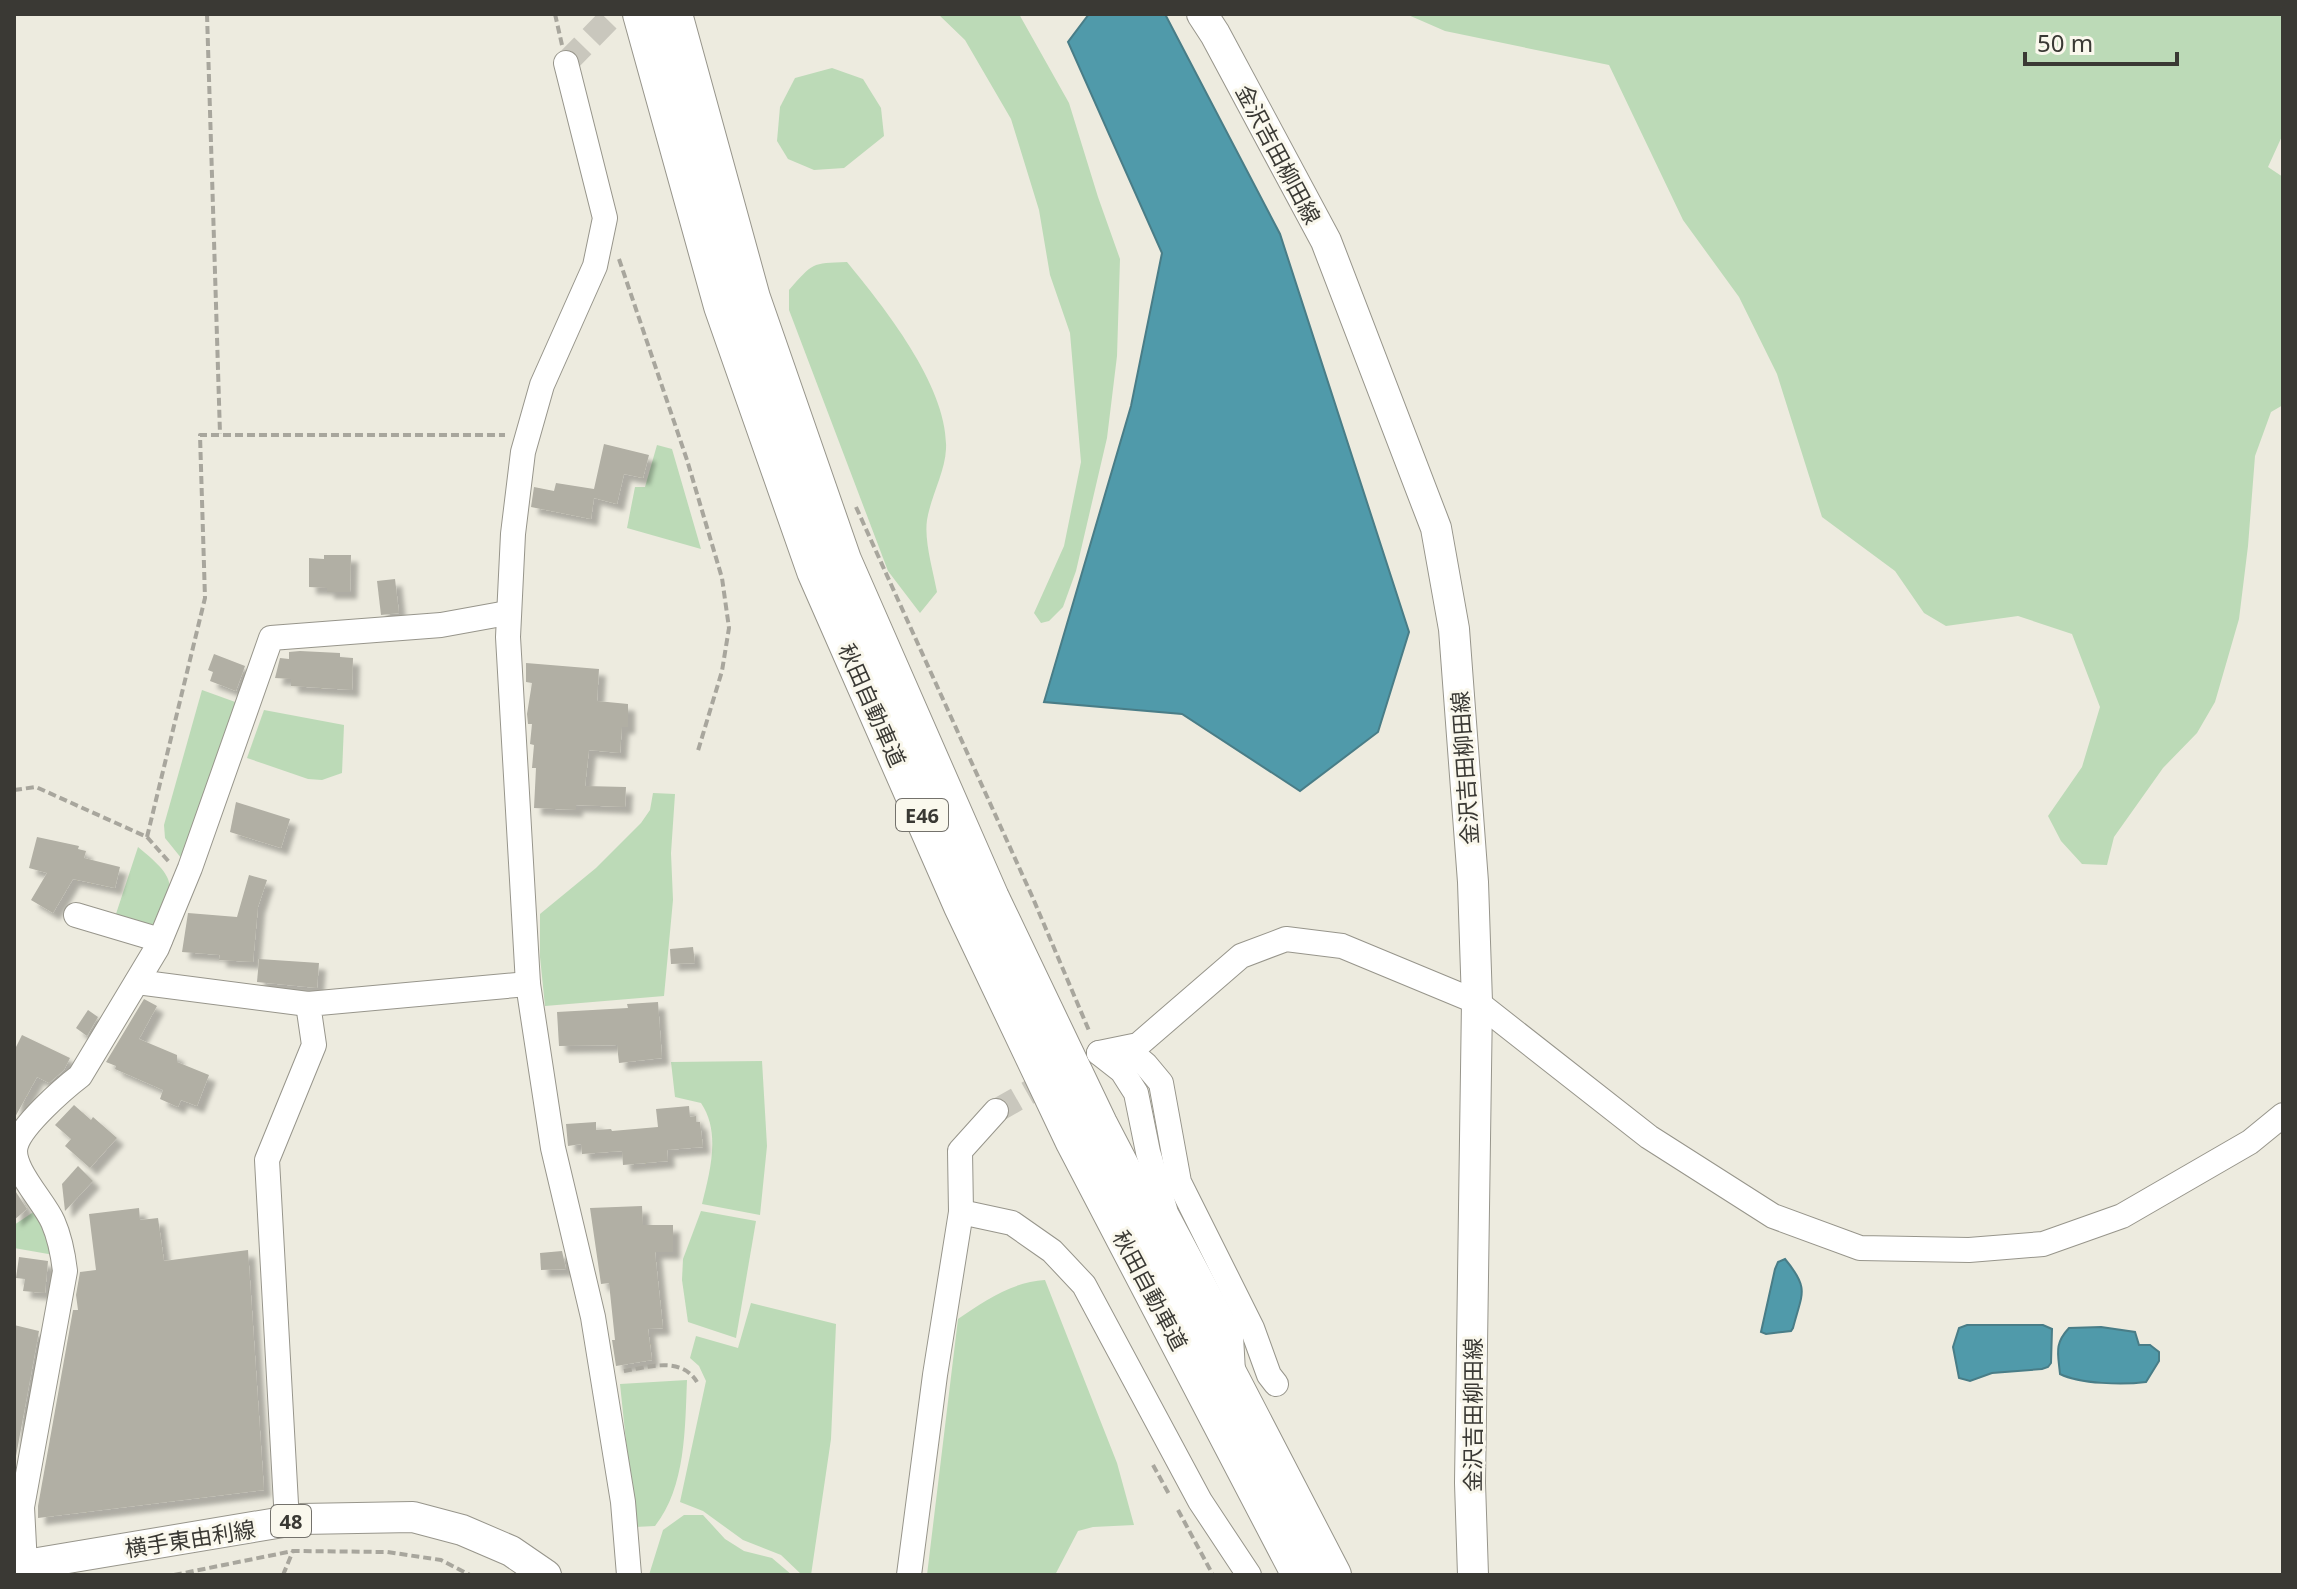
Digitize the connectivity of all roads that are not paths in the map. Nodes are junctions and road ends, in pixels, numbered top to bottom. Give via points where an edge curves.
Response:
1 (641, 14) edge
2 (674, 14) edge
3 (1202, 14) edge
4 (566, 63) road end
5 (507, 613) junction
6 (76, 915) dead end
7 (160, 940) junction
8 (137, 982) junction
9 (528, 984) junction
10 (1477, 1002) junction
11 (308, 1004) junction
12 (1126, 1048) junction
13 (996, 1111) tunnel mouth
14 (2283, 1115) edge
15 (961, 1212) junction
16 (1233, 1383) junction
17 (1276, 1384) dead end
18 (287, 1522) junction
19 (20, 1566) edge
20 (546, 1575) edge
21 (629, 1575) edge
22 (909, 1575) edge
23 (1249, 1575) edge
24 (1300, 1575) edge
25 (1333, 1575) edge
26 (1473, 1575) edge

1 - 24 highway, 秋田自動車道 / E46 via 722,306 815,571 962,906 1074,1142
2 - 16 highway, 秋田自動車道 / E46 via 752,298 843,560 991,898 1099,1124
3 - 10 main road, 金沢吉田柳田線 via 1326,241 1436,528 1454,629
4 - 5 street via 605,218 595,266 542,385 527,435
5 - 7 street via 441,625 271,638
5 - 9 street
6 - 7 street
7 - 8 street
8 - 11 street
8 - 19 street via 80,1076 60,1091 15,1147 18,1164 53,1222 65,1271 22,1507
9 - 11 street
9 - 21 street via 553,1148 593,1317 623,1502
10 - 12 street via 1342,946 1286,939 1241,956 1138,1045
10 - 14 street via 1662,1145 1773,1216 1860,1248 1969,1250 2043,1244 2122,1216 2250,1142
10 - 26 main road, 金沢吉田柳田線
11 - 18 street via 314,1045 267,1160
12 - 16 street via 1099,1053 1122,1071 1136,1093 1166,1213 1231,1336
12 - 17 street via 1161,1083 1179,1182
13 - 15 street via 960,1151
15 - 22 street
15 - 23 street via 1012,1223 1052,1251 1084,1285 1200,1501
16 - 25 highway, 秋田自動車道 / E46
18 - 19 main road, 横手東由利線 / 48
18 - 20 main road, 横手東由利線 / 48 via 413,1517 511,1551

